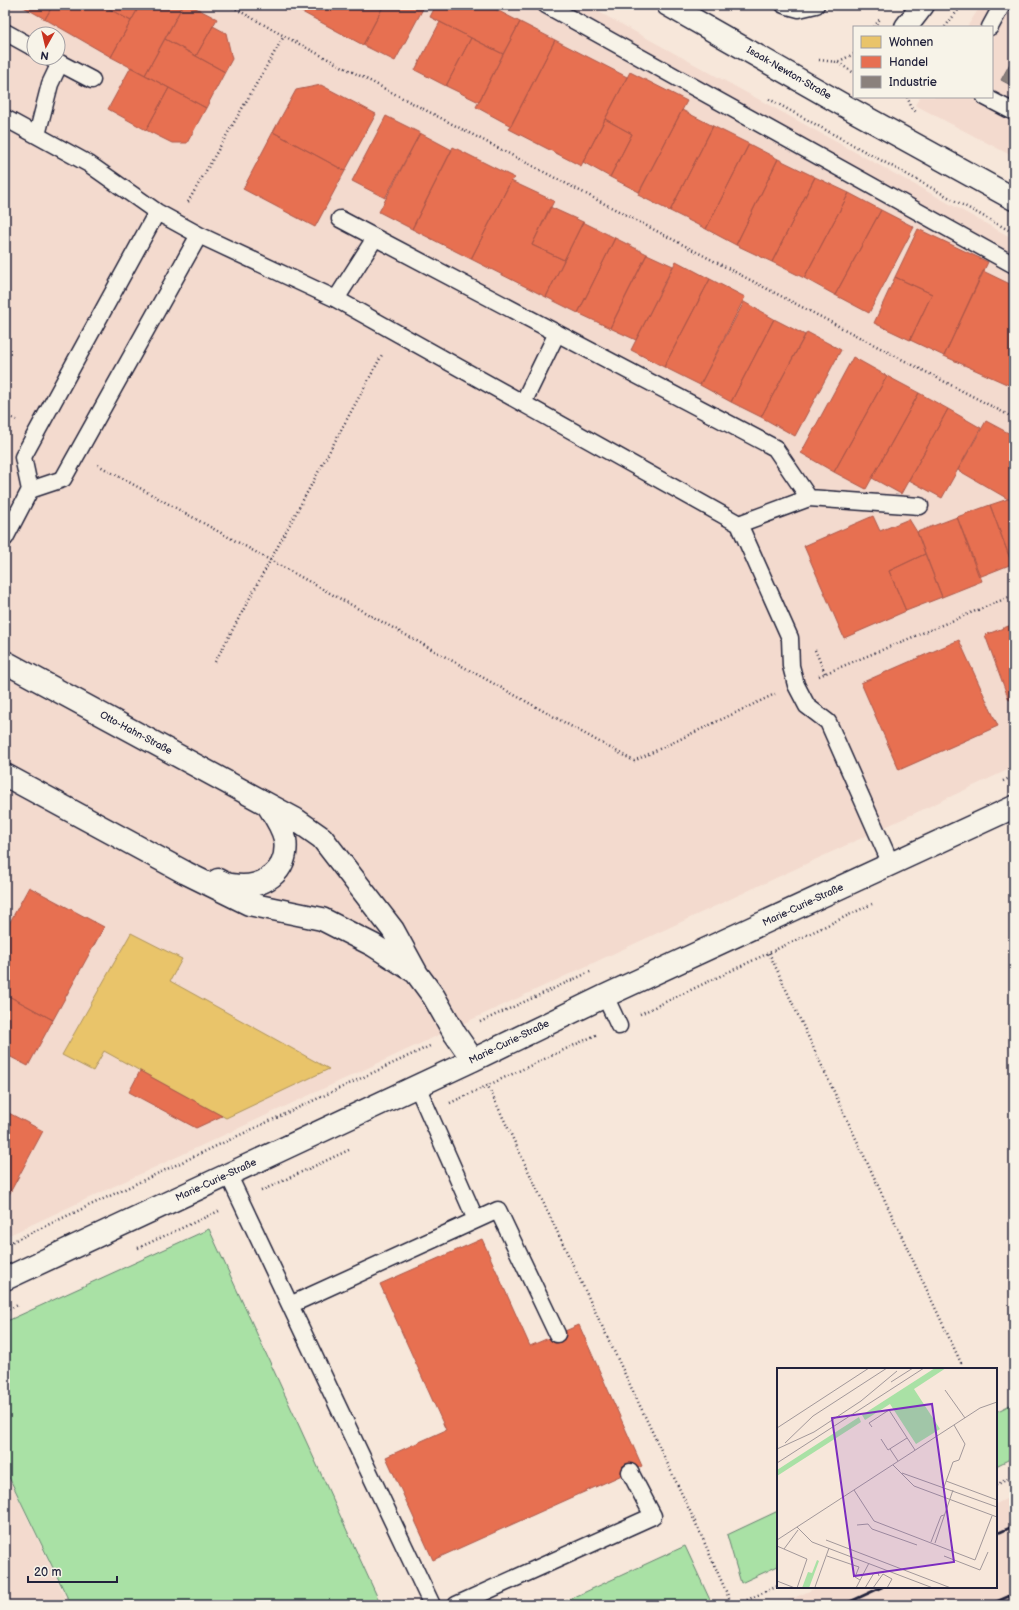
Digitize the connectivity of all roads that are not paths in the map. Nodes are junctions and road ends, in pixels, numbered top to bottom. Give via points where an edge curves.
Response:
1 (546, 5) edge
2 (668, 5) edge
3 (784, 5) edge
4 (816, 5) edge
5 (923, 5) edge
6 (1002, 5) edge
7 (907, 26) edge
8 (991, 26) edge
9 (5, 32) edge
10 (26, 44) edge
11 (55, 66) edge
12 (65, 66) edge
13 (92, 80) dead end
14 (986, 98) edge
15 (850, 100) edge
16 (1014, 112) edge
17 (5, 118) edge
18 (37, 136) junction
19 (1014, 199) edge
20 (157, 212) junction
21 (340, 219) dead end
22 (199, 234) junction
23 (375, 238) junction
24 (1014, 265) edge
25 (336, 299) junction
26 (557, 333) junction
27 (523, 403) junction
28 (30, 490) junction
29 (809, 498) junction
30 (920, 506) dead end
31 (739, 524) junction
32 (5, 538) edge
33 (5, 662) edge
34 (5, 774) edge
35 (267, 804) junction
36 (1014, 807) edge
37 (891, 864) junction
38 (186, 873) junction
39 (417, 974) junction
40 (605, 996) junction
41 (619, 1025) road end
42 (473, 1060) junction
43 (417, 1086) junction
44 (228, 1174) junction
45 (476, 1220) junction
46 (5, 1279) edge
47 (290, 1305) junction
48 (557, 1334) dead end
49 (630, 1472) dead end
50 (432, 1605) edge
51 (456, 1605) edge

1 - 24 lane
2 - 15 street, Isaak-Newton-Straße
3 - 4 lane via 799,9
5 - 7 street
6 - 8 lane
9 - 10 lane
11 - 18 lane
12 - 13 lane
14 - 16 lane
15 - 19 street, Isaak-Newton-Straße
17 - 18 lane
18 - 20 lane via 89,164
20 - 22 lane
20 - 28 lane via 23,457
21 - 23 lane
22 - 25 lane
22 - 28 lane via 63,479
23 - 25 lane
23 - 26 lane
25 - 27 lane
26 - 27 lane
26 - 29 lane via 775,448
27 - 31 lane
28 - 32 lane
29 - 30 lane
29 - 31 lane
31 - 37 lane via 790,638 791,666 796,685 807,706 828,722
33 - 35 street, Otto-Hahn-Straße
34 - 38 street, Otto-Hahn-Straße
35 - 38 street, Otto-Hahn-Straße via 280,824 285,840 284,857 279,869 266,881 249,886 231,885 205,874
35 - 39 street, Otto-Hahn-Straße via 322,838 393,930
36 - 37 street, Marie-Curie-Straße
37 - 40 street, Marie-Curie-Straße
38 - 39 street, Otto-Hahn-Straße via 249,904 322,919 373,945
39 - 42 street, Otto-Hahn-Straße
40 - 41 lane
40 - 42 street, Marie-Curie-Straße
42 - 43 street, Marie-Curie-Straße
43 - 44 street, Marie-Curie-Straße
43 - 45 lane
44 - 46 street, Marie-Curie-Straße
44 - 47 lane
45 - 47 lane
45 - 48 lane via 498,1210
47 - 50 lane
49 - 51 lane via 653,1516

